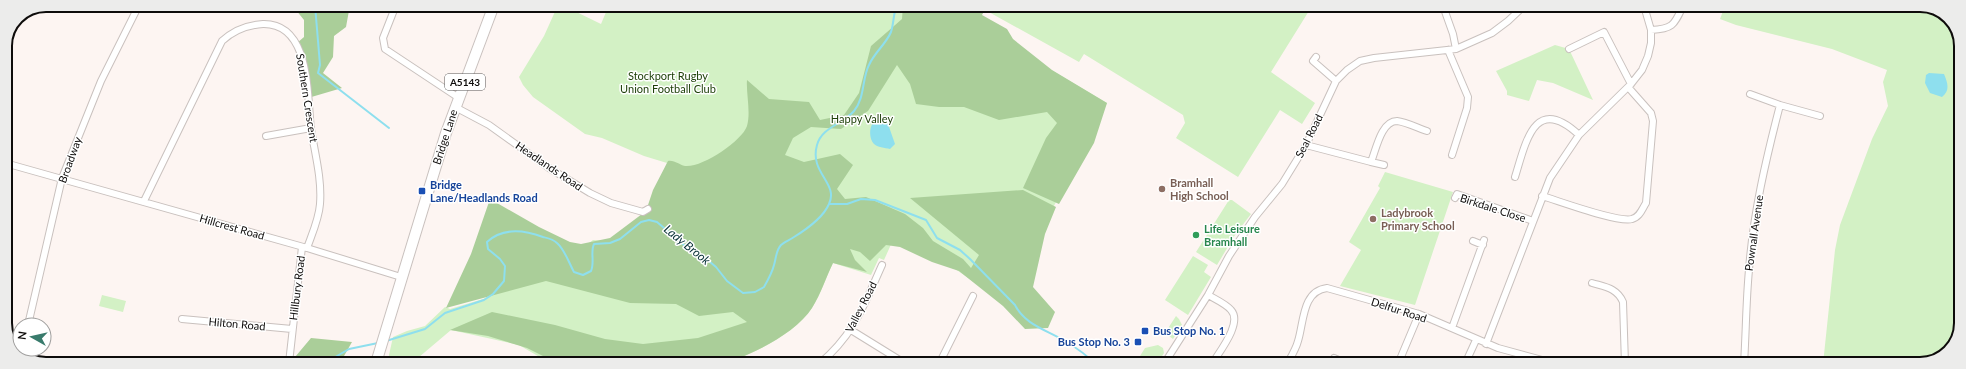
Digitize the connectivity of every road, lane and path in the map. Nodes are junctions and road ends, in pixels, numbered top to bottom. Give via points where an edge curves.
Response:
1 (136, 12) edge
2 (393, 12) edge
3 (491, 12) edge
4 (1445, 12) edge
5 (1518, 12) edge
6 (1646, 12) edge
7 (1680, 12) edge
8 (1651, 30) junction
9 (1456, 49) junction
10 (1569, 49) dead end
11 (1448, 50) junction
12 (1316, 57) dead end
13 (1336, 81) junction
14 (1629, 86) junction
15 (1750, 94) dead end
16 (459, 98) junction
17 (1780, 105) junction
18 (455, 107) junction
19 (1820, 116) dead end
20 (311, 128) junction
21 (1427, 131) dead end
22 (266, 136) dead end
23 (1579, 136) junction
24 (1306, 145) junction
25 (1452, 155) dead end
26 (1371, 162) junction
27 (12, 164) edge
28 (1384, 166) dead end
29 (1515, 177) dead end
30 (62, 178) junction
31 (1542, 196) junction
32 (1455, 198) dead end
33 (144, 201) junction
34 (648, 209) dead end
35 (1533, 221) junction
36 (1473, 241) dead end
37 (305, 248) junction
38 (882, 265) dead end
39 (401, 277) junction
40 (1592, 283) dead end
41 (1208, 295) junction
42 (973, 296) dead end
43 (1419, 314) junction
44 (30, 317) edge
45 (182, 319) dead end
46 (1452, 328) junction
47 (292, 329) junction
48 (851, 330) junction
49 (1476, 340) junction
50 (1486, 344) junction
51 (289, 357) edge
52 (378, 357) edge
53 (827, 357) edge
54 (894, 357) edge
55 (942, 357) edge
56 (1168, 357) edge
57 (1216, 357) edge
58 (1290, 357) edge
59 (1401, 357) edge
60 (1468, 357) edge
61 (1532, 357) edge
62 (1625, 357) edge
63 (1744, 357) edge

1 - 30 street, Broadway via 102,81
2 - 16 street via 383,38 385,49
3 - 16 main road, Bridge Lane / A5143
4 - 9 street
5 - 9 street, Seal Road via 1492,33
6 - 8 street
7 - 8 street via 1670,28
8 - 14 street via 1648,56 1642,70
9 - 11 street, Seal Road
10 - 14 street via 1604,32
11 - 13 street, Seal Road via 1360,61
11 - 25 street via 1468,97
12 - 13 street via 1313,60
13 - 24 street, Seal Road
14 - 23 street
14 - 31 street via 1651,113 1653,121 1646,203 1640,214 1632,219 1616,218
15 - 17 street
16 - 18 main road, Bridge Lane / A5143
17 - 19 street
17 - 63 street, Pownall Avenue via 1755,216
18 - 34 street, Headlands Road via 489,125 549,168 590,193 611,203 643,212
18 - 39 main road, Bridge Lane / A5143
20 - 22 street
20 - 33 street, Southern Crescent via 301,52 296,41 283,29 274,25 244,27 222,41
20 - 37 street, Southern Crescent via 320,184 320,206 316,225
21 - 26 street via 1397,121 1389,123 1384,128
23 - 29 street via 1567,124 1556,119 1541,121 1532,129
23 - 31 street via 1550,178
24 - 26 street
24 - 41 street, Seal Road via 1282,184 1229,256
26 - 28 street
27 - 30 street, Hillcrest Road
30 - 33 street, Hillcrest Road
30 - 44 street, Broadway
31 - 35 street
32 - 35 street, Birkdale Close via 1457,194
33 - 37 street, Hillcrest Road
35 - 50 street
36 - 46 street via 1484,242
37 - 39 street, Hillcrest Road
37 - 47 street, Hillbury Road
38 - 48 street, Valley Road
39 - 52 main road, Bridge Lane / A5143
40 - 62 street via 1619,293 1623,302
41 - 56 street, Seal Road
41 - 57 street via 1231,310 1234,316 1233,330
42 - 55 street
43 - 46 street, Delfur Road
43 - 58 street, Delfur Road via 1336,290 1321,289 1314,292 1309,299 1298,342
43 - 59 street
45 - 47 street, Hilton Road
46 - 49 street, Delfur Road
47 - 51 street, Hillbury Road
48 - 53 street, Valley Road
48 - 54 street
49 - 50 street, Delfur Road
49 - 60 street
50 - 61 street, Delfur Road

